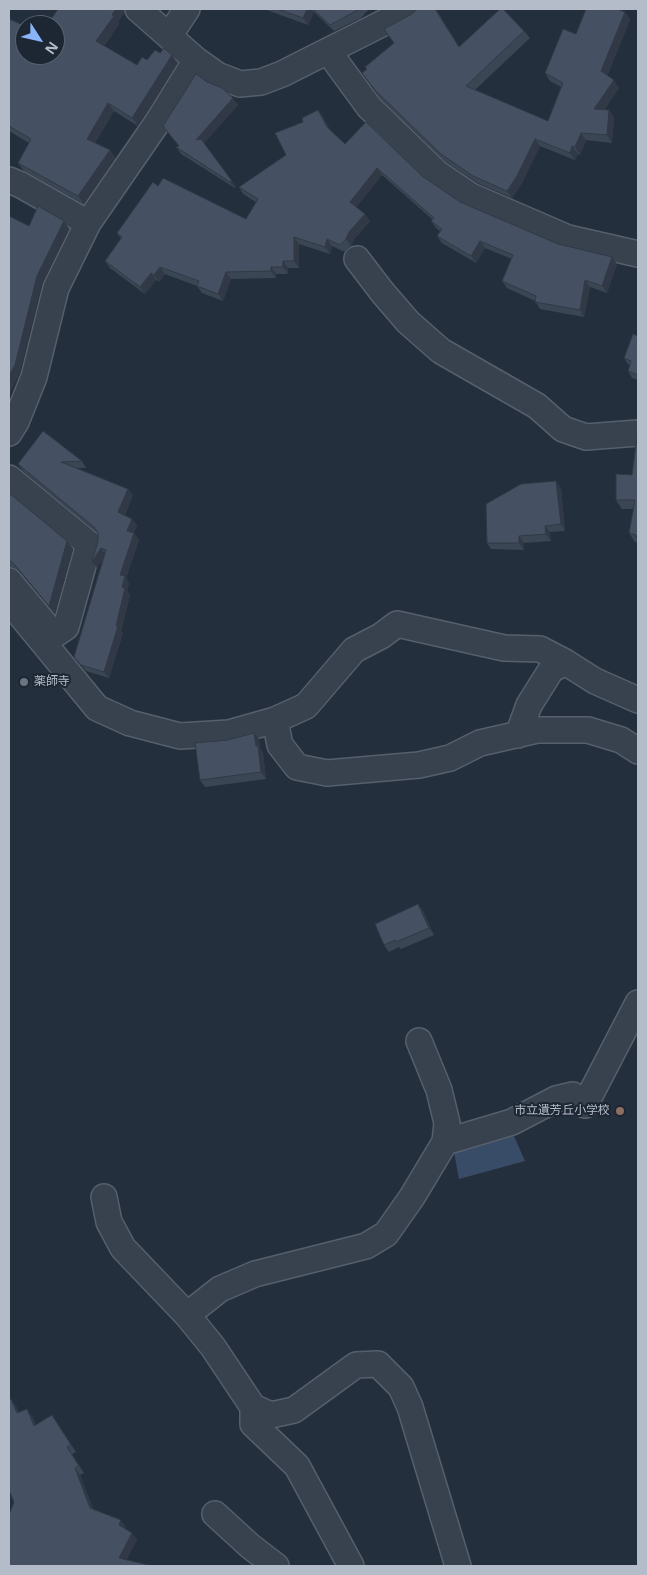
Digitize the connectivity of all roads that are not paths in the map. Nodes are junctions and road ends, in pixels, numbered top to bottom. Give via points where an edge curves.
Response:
1 (138, 9) edge
2 (187, 9) edge
3 (410, 9) edge
4 (169, 36) junction
5 (328, 50) junction
6 (196, 60) junction
7 (9, 180) edge
8 (88, 224) junction
9 (638, 254) edge
10 (357, 259) dead end
11 (9, 433) edge
12 (638, 433) edge
13 (9, 478) edge
14 (9, 581) edge
15 (9, 601) edge
16 (565, 662) junction
17 (638, 700) edge
18 (275, 720) junction
19 (518, 735) junction
20 (638, 751) edge
21 (638, 1003) edge
22 (419, 1042) dead end
23 (445, 1142) junction
24 (104, 1197) dead end
25 (187, 1314) junction
26 (253, 1407) junction
27 (215, 1514) dead end
28 (276, 1566) edge
29 (351, 1566) edge
30 (458, 1566) edge

1 - 4 street
2 - 4 street
3 - 5 street
4 - 6 street
5 - 6 street via 282,74 260,82 240,84 217,75
5 - 9 street via 369,107 437,173 471,196 568,238
6 - 8 street
7 - 8 street
8 - 11 street via 56,288 34,377
10 - 12 street via 408,322 441,351 537,406 563,429 586,436
13 - 14 street via 89,544 66,627 54,636
15 - 18 street via 96,708 130,723 180,736 229,733
16 - 17 street via 595,681
16 - 18 street via 540,649 504,648 397,624 354,650 306,706
16 - 19 street via 551,670 529,705
18 - 19 street via 280,745 297,767 327,773 419,765 450,758 480,743
19 - 20 street via 537,730 588,730 621,740
21 - 23 street via 585,1105 573,1095 556,1099 512,1122
22 - 23 street via 439,1090 447,1123
23 - 25 street via 386,1234 366,1246 255,1274 220,1289
24 - 25 street via 109,1222 123,1248
25 - 26 street via 213,1346
26 - 29 street via 254,1424 298,1466
26 - 30 street via 271,1415 294,1410 356,1365 378,1364 401,1387 410,1407
27 - 28 street

